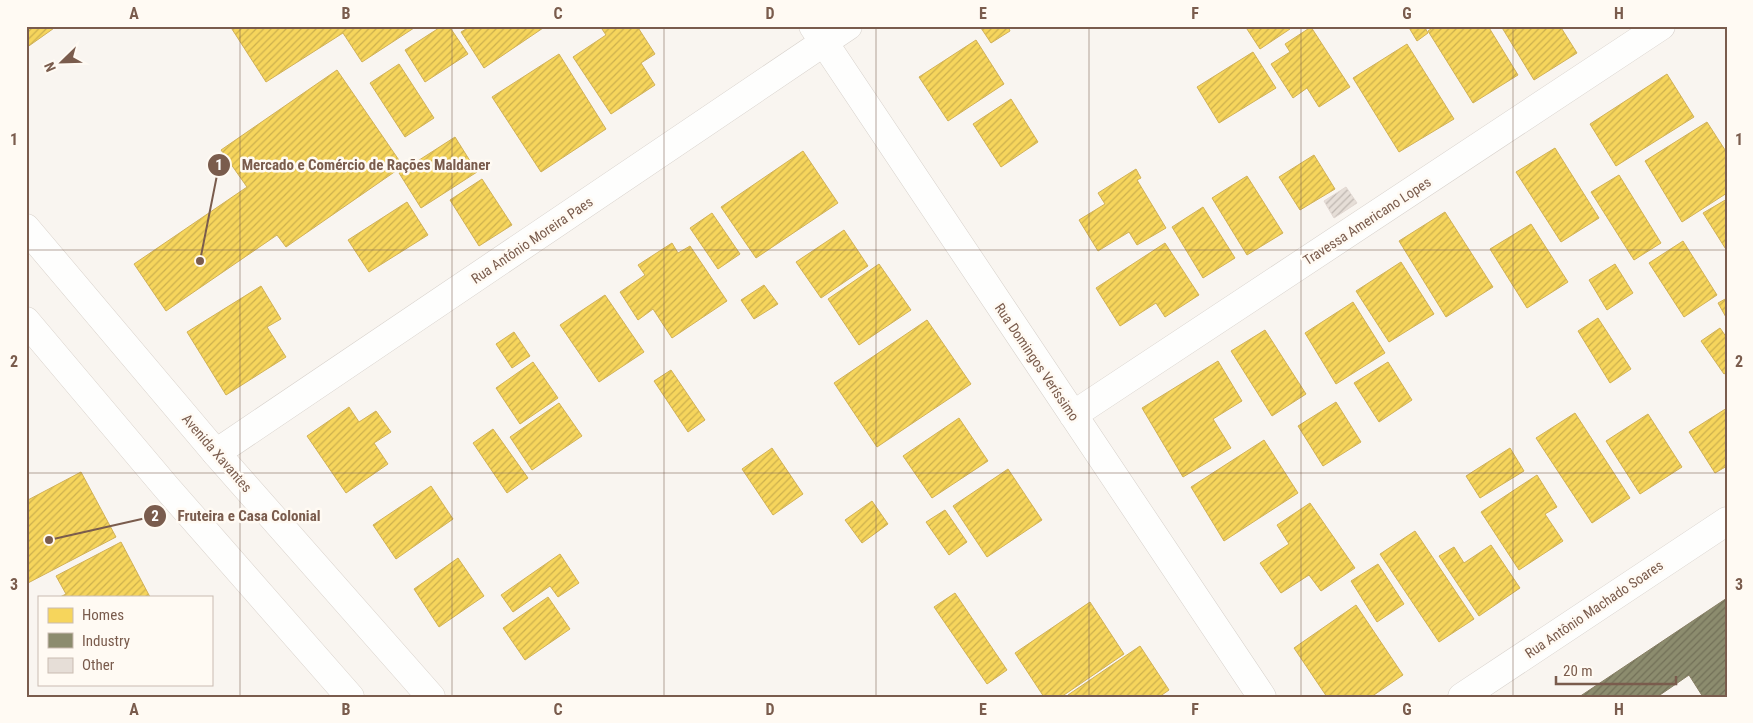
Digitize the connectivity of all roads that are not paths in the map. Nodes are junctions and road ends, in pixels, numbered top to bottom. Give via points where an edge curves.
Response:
1 (848, 26) edge
2 (1661, 26) edge
3 (818, 34) edge
4 (26, 228) edge
5 (26, 320) edge
6 (1073, 415) junction
7 (216, 453) junction
8 (1727, 521) edge
9 (350, 697) edge
10 (431, 697) edge
11 (1262, 697) edge
12 (1462, 697) edge

1 - 3 street, Rua Antônio Moreira Paes
2 - 6 street, Travessa Americano Lopes
3 - 6 street, Rua Domingos Veríssimo
3 - 7 street, Rua Antônio Moreira Paes
4 - 7 street, Avenida Xavantes
5 - 9 street via 166,487
6 - 11 street, Rua Domingos Veríssimo
7 - 10 street, Avenida Xavantes
8 - 12 street, Rua Antônio Machado Soares

